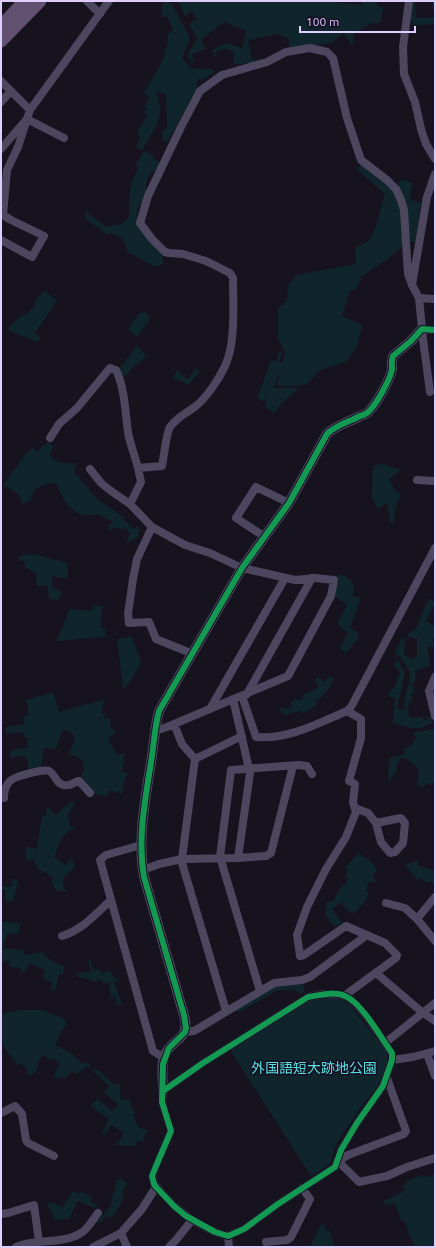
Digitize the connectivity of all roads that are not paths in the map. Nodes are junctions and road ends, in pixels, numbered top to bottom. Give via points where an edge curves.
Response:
1 (25, 1) edge
2 (40, 1) edge
3 (87, 1) edge
4 (109, 1) edge
5 (409, 1) edge
6 (100, 14) junction
7 (1, 26) edge
8 (1, 41) edge
9 (1, 81) edge
10 (11, 91) junction
11 (1, 102) edge
12 (30, 110) junction
13 (27, 119) junction
14 (64, 138) dead end
15 (1, 149) edge
16 (435, 159) edge
17 (435, 174) edge
18 (2, 215) edge
19 (1, 240) edge
20 (412, 285) junction
21 (419, 298) junction
22 (435, 299) edge
23 (422, 330) junction
24 (435, 330) edge
25 (430, 392) dead end
26 (50, 438) dead end
27 (138, 468) junction
28 (90, 469) dead end
29 (417, 480) dead end
30 (435, 481) edge
31 (289, 503) junction
32 (130, 504) junction
33 (152, 527) junction
34 (265, 537) junction
35 (435, 548) edge
36 (242, 568) junction
37 (285, 578) junction
38 (312, 578) junction
39 (193, 654) junction
40 (435, 677) edge
41 (244, 695) junction
42 (233, 700) junction
43 (210, 709) junction
44 (347, 711) junction
45 (435, 714) edge
46 (174, 724) junction
47 (155, 730) junction
48 (242, 736) junction
49 (195, 759) junction
50 (293, 766) junction
51 (250, 769) junction
52 (312, 774) dead end
53 (90, 793) dead end
54 (1, 798) edge
55 (355, 808) junction
56 (376, 823) junction
57 (142, 845) junction
58 (220, 858) junction
59 (238, 858) junction
60 (182, 859) junction
61 (143, 870) junction
62 (435, 897) edge
63 (111, 900) junction
64 (386, 903) dead end
65 (417, 919) junction
66 (62, 936) dead end
67 (367, 936) junction
68 (435, 941) edge
69 (376, 973) junction
70 (260, 991) junction
71 (344, 996) junction
72 (435, 1003) edge
73 (226, 1011) junction
74 (422, 1013) junction
75 (435, 1021) edge
76 (185, 1032) junction
77 (385, 1044) junction
78 (435, 1051) edge
79 (427, 1054) junction
80 (164, 1058) junction
81 (392, 1060) junction
82 (435, 1076) edge
83 (387, 1078) junction
84 (163, 1091) junction
85 (1, 1113) edge
86 (54, 1156) dead end
87 (435, 1158) edge
88 (338, 1162) junction
89 (156, 1187) junction
90 (302, 1188) junction
91 (98, 1213) dead end
92 (1, 1214) edge
93 (192, 1220) junction
94 (121, 1233) junction
95 (228, 1236) junction
96 (39, 1242) junction
97 (266, 1242) dead end
98 (16, 1247) edge
99 (93, 1247) edge
100 (127, 1247) edge
101 (169, 1247) edge
102 (229, 1247) edge

1 - 7 main road
2 - 8 main road
3 - 6 street
4 - 6 street
5 - 16 street via 403,48 404,74 415,102 426,144
6 - 12 street
9 - 10 street
10 - 11 street
10 - 12 street
12 - 13 street
13 - 14 street
13 - 15 street
13 - 18 street via 18,147 6,170
17 - 20 street via 427,197
18 - 19 street via 44,236 32,257
20 - 21 street
20 - 27 street via 408,274 404,210 401,200 396,189 361,160 331,55 310,48 286,52 267,62 216,78 200,91 181,127 148,196 140,223 165,252 206,261 230,273 233,278 233,330 230,348 226,366 210,392 169,428 162,466
21 - 22 street
21 - 23 street
23 - 24 street
23 - 25 street
23 - 31 street via 393,356 392,370 386,385 371,409 327,434
26 - 27 street via 59,424 110,368 116,370 121,383 128,434
27 - 32 street via 141,482
28 - 32 street via 101,483
29 - 30 street
31 - 34 street
31 - 34 street via 256,487 236,518
32 - 33 street
33 - 36 street via 185,545
33 - 39 street via 137,559 132,579 129,623 149,622 156,639
34 - 36 street
35 - 44 street
36 - 37 street
36 - 39 street
37 - 38 street
37 - 43 street
38 - 41 street
38 - 41 street via 334,580 331,596 288,676
39 - 47 street via 159,711
40 - 45 street via 429,691
41 - 42 street
41 - 44 street via 256,737 282,736
42 - 43 street
42 - 48 street
43 - 46 street
44 - 55 street via 361,719 361,738 349,781 355,784
46 - 47 street
46 - 49 street via 182,744
47 - 57 street via 143,814
48 - 49 street
48 - 51 street
49 - 60 street
50 - 51 street
50 - 52 street via 307,766
50 - 59 street via 271,853 266,856
51 - 58 street via 231,770
51 - 59 street
53 - 54 street via 79,781 68,786 60,784 51,772 45,770 11,780 4,790 4,798
55 - 56 street via 368,813
55 - 67 street via 356,812 346,837 317,884 297,935 300,956 346,926
56 - 56 street via 381,842 390,853 395,852 403,843 405,823 400,818
57 - 61 street
57 - 63 street via 106,855 100,860
58 - 59 street
58 - 60 street
58 - 70 street
60 - 61 street
60 - 73 street
61 - 76 street via 186,1022
62 - 65 street
63 - 66 street via 72,933
63 - 80 street via 153,1051
64 - 65 street via 405,908
65 - 68 street
67 - 69 street via 385,943 397,955
67 - 70 street via 310,977 274,983
69 - 71 street
69 - 74 street
70 - 73 street
71 - 77 street via 364,1013
71 - 84 street via 323,994 308,997
72 - 74 street
73 - 76 street via 194,1030
74 - 75 street
74 - 77 street
76 - 80 street via 169,1048
77 - 81 street via 392,1053
78 - 79 street
79 - 81 street
79 - 82 street
80 - 84 street
81 - 83 street
83 - 88 street via 356,1124 341,1150
83 - 88 street via 406,1131 404,1134 348,1155
84 - 89 street via 162,1102 171,1131 152,1176
85 - 86 street via 15,1106 22,1114 28,1143
87 - 88 street via 387,1176 359,1182
88 - 90 street via 335,1167
89 - 93 street
89 - 94 street
90 - 95 street via 244,1229
90 - 97 street via 310,1199 291,1237 287,1240
91 - 96 street via 82,1233 68,1238
92 - 96 street via 34,1205
93 - 95 street
93 - 101 street
94 - 99 street
94 - 100 street
95 - 102 street
96 - 98 street

